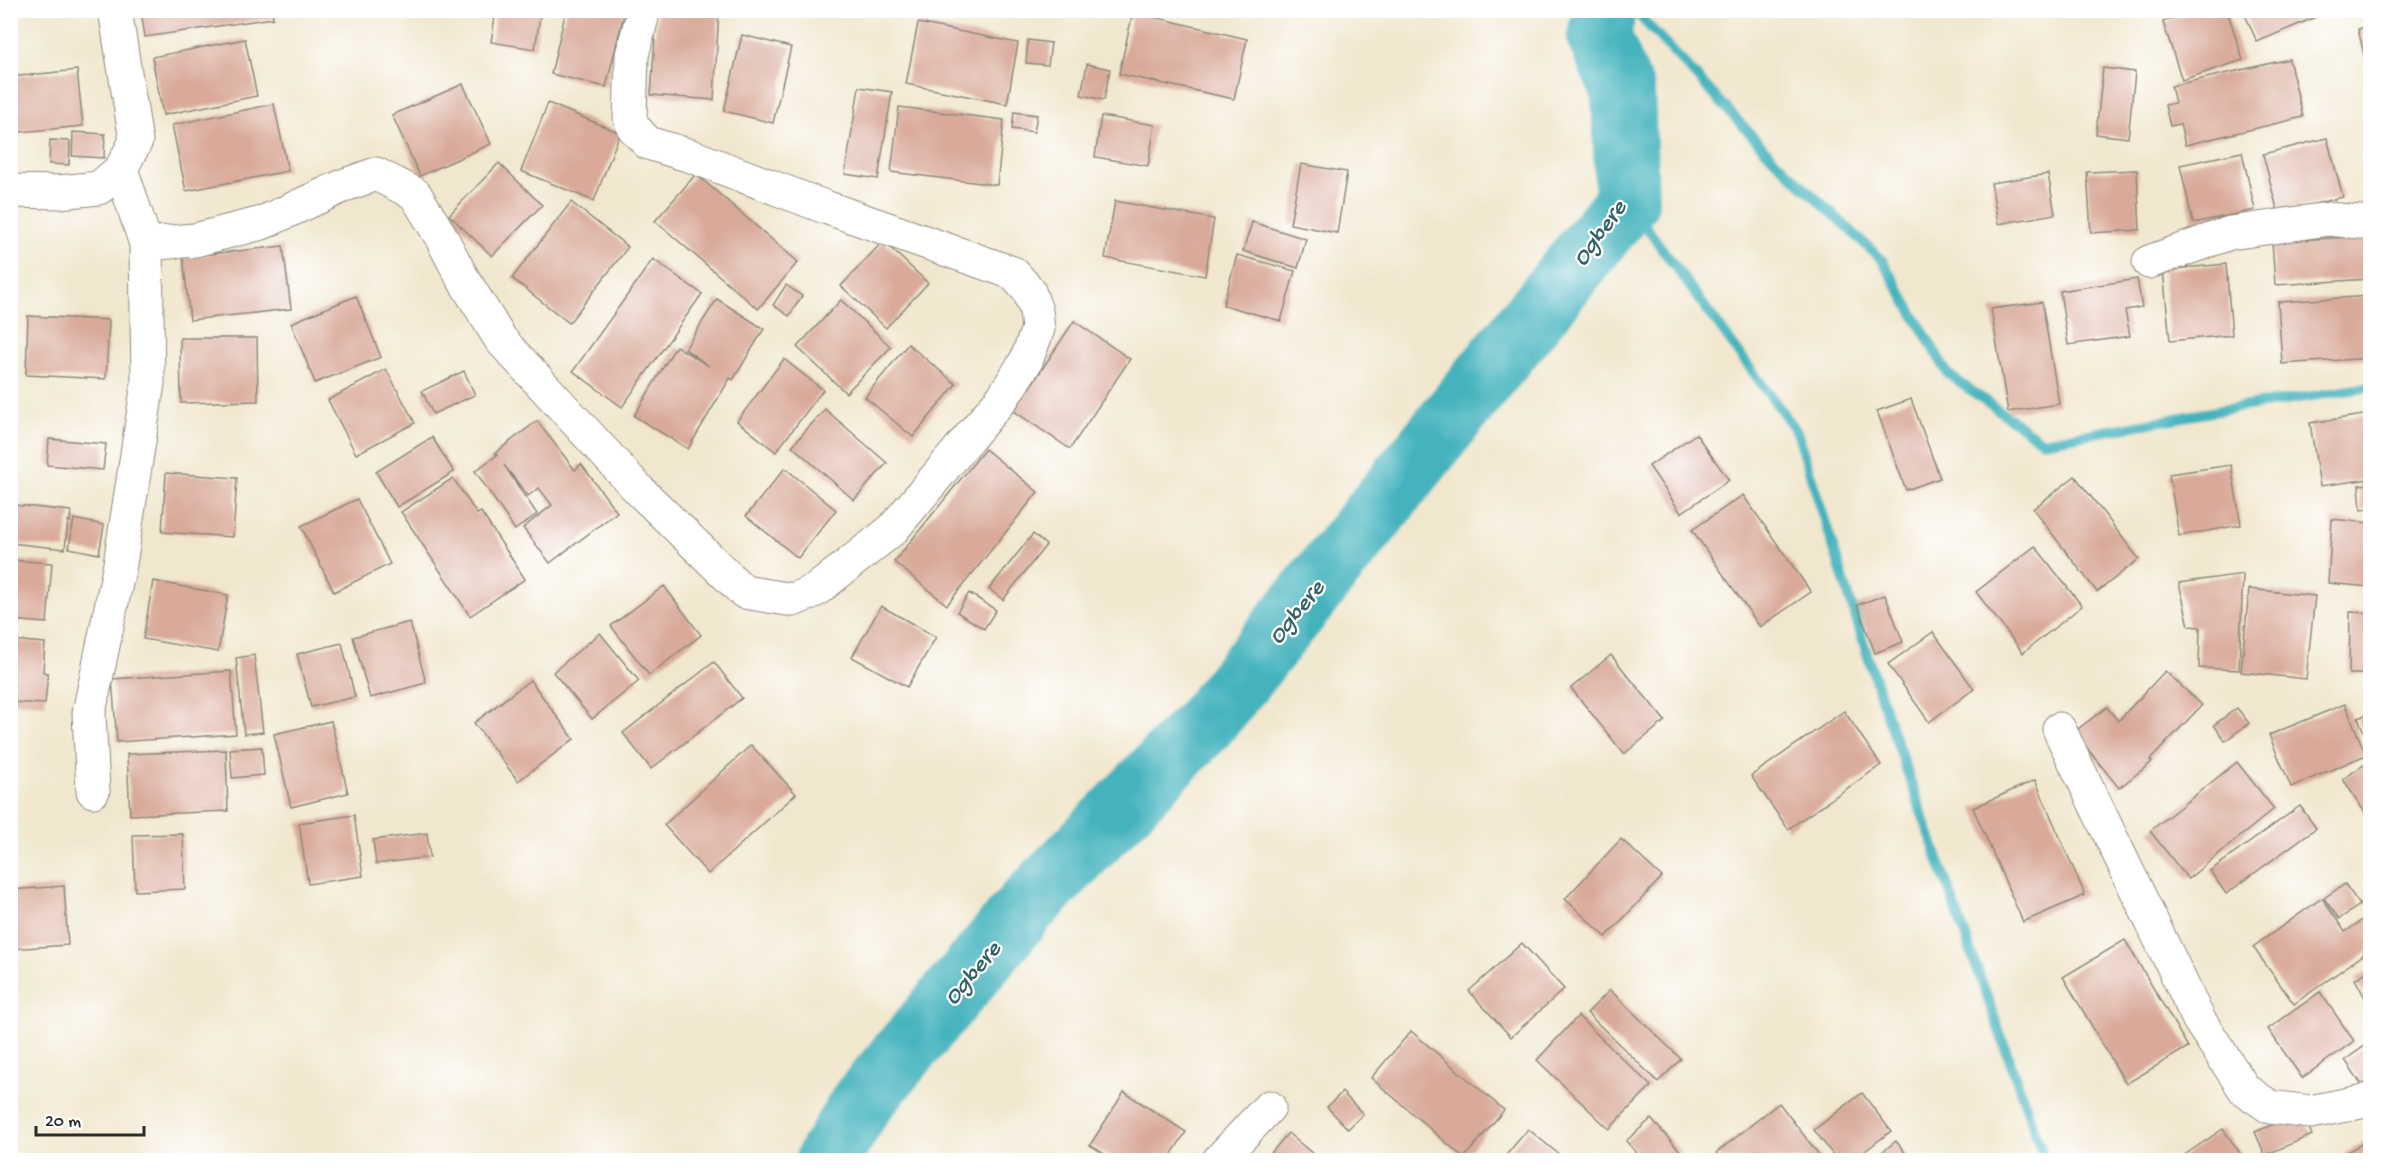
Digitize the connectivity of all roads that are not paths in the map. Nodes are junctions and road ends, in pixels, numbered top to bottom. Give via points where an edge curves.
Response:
1 (115, 10) edge
2 (644, 10) edge
3 (121, 169) junction
4 (10, 191) edge
5 (2370, 223) edge
6 (146, 244) junction
7 (2149, 262) dead end
8 (2059, 729) dead end
9 (93, 791) dead end
10 (2370, 1100) edge
11 (1269, 1107) dead end
12 (1219, 1161) edge

1 - 3 street via 136,141
2 - 6 street via 632,56 630,118 648,143 1014,273 1029,291 1036,310 1038,329 1026,361 1003,397 892,530 816,590 793,600 744,592 639,490 501,340 415,194 396,184 376,174 262,223 195,240
3 - 4 street via 99,188
3 - 6 street
5 - 7 street via 2328,219 2230,233
6 - 9 street via 148,384 120,564 89,713
8 - 10 street via 2199,1020 2245,1090 2270,1107 2311,1112
11 - 12 street

